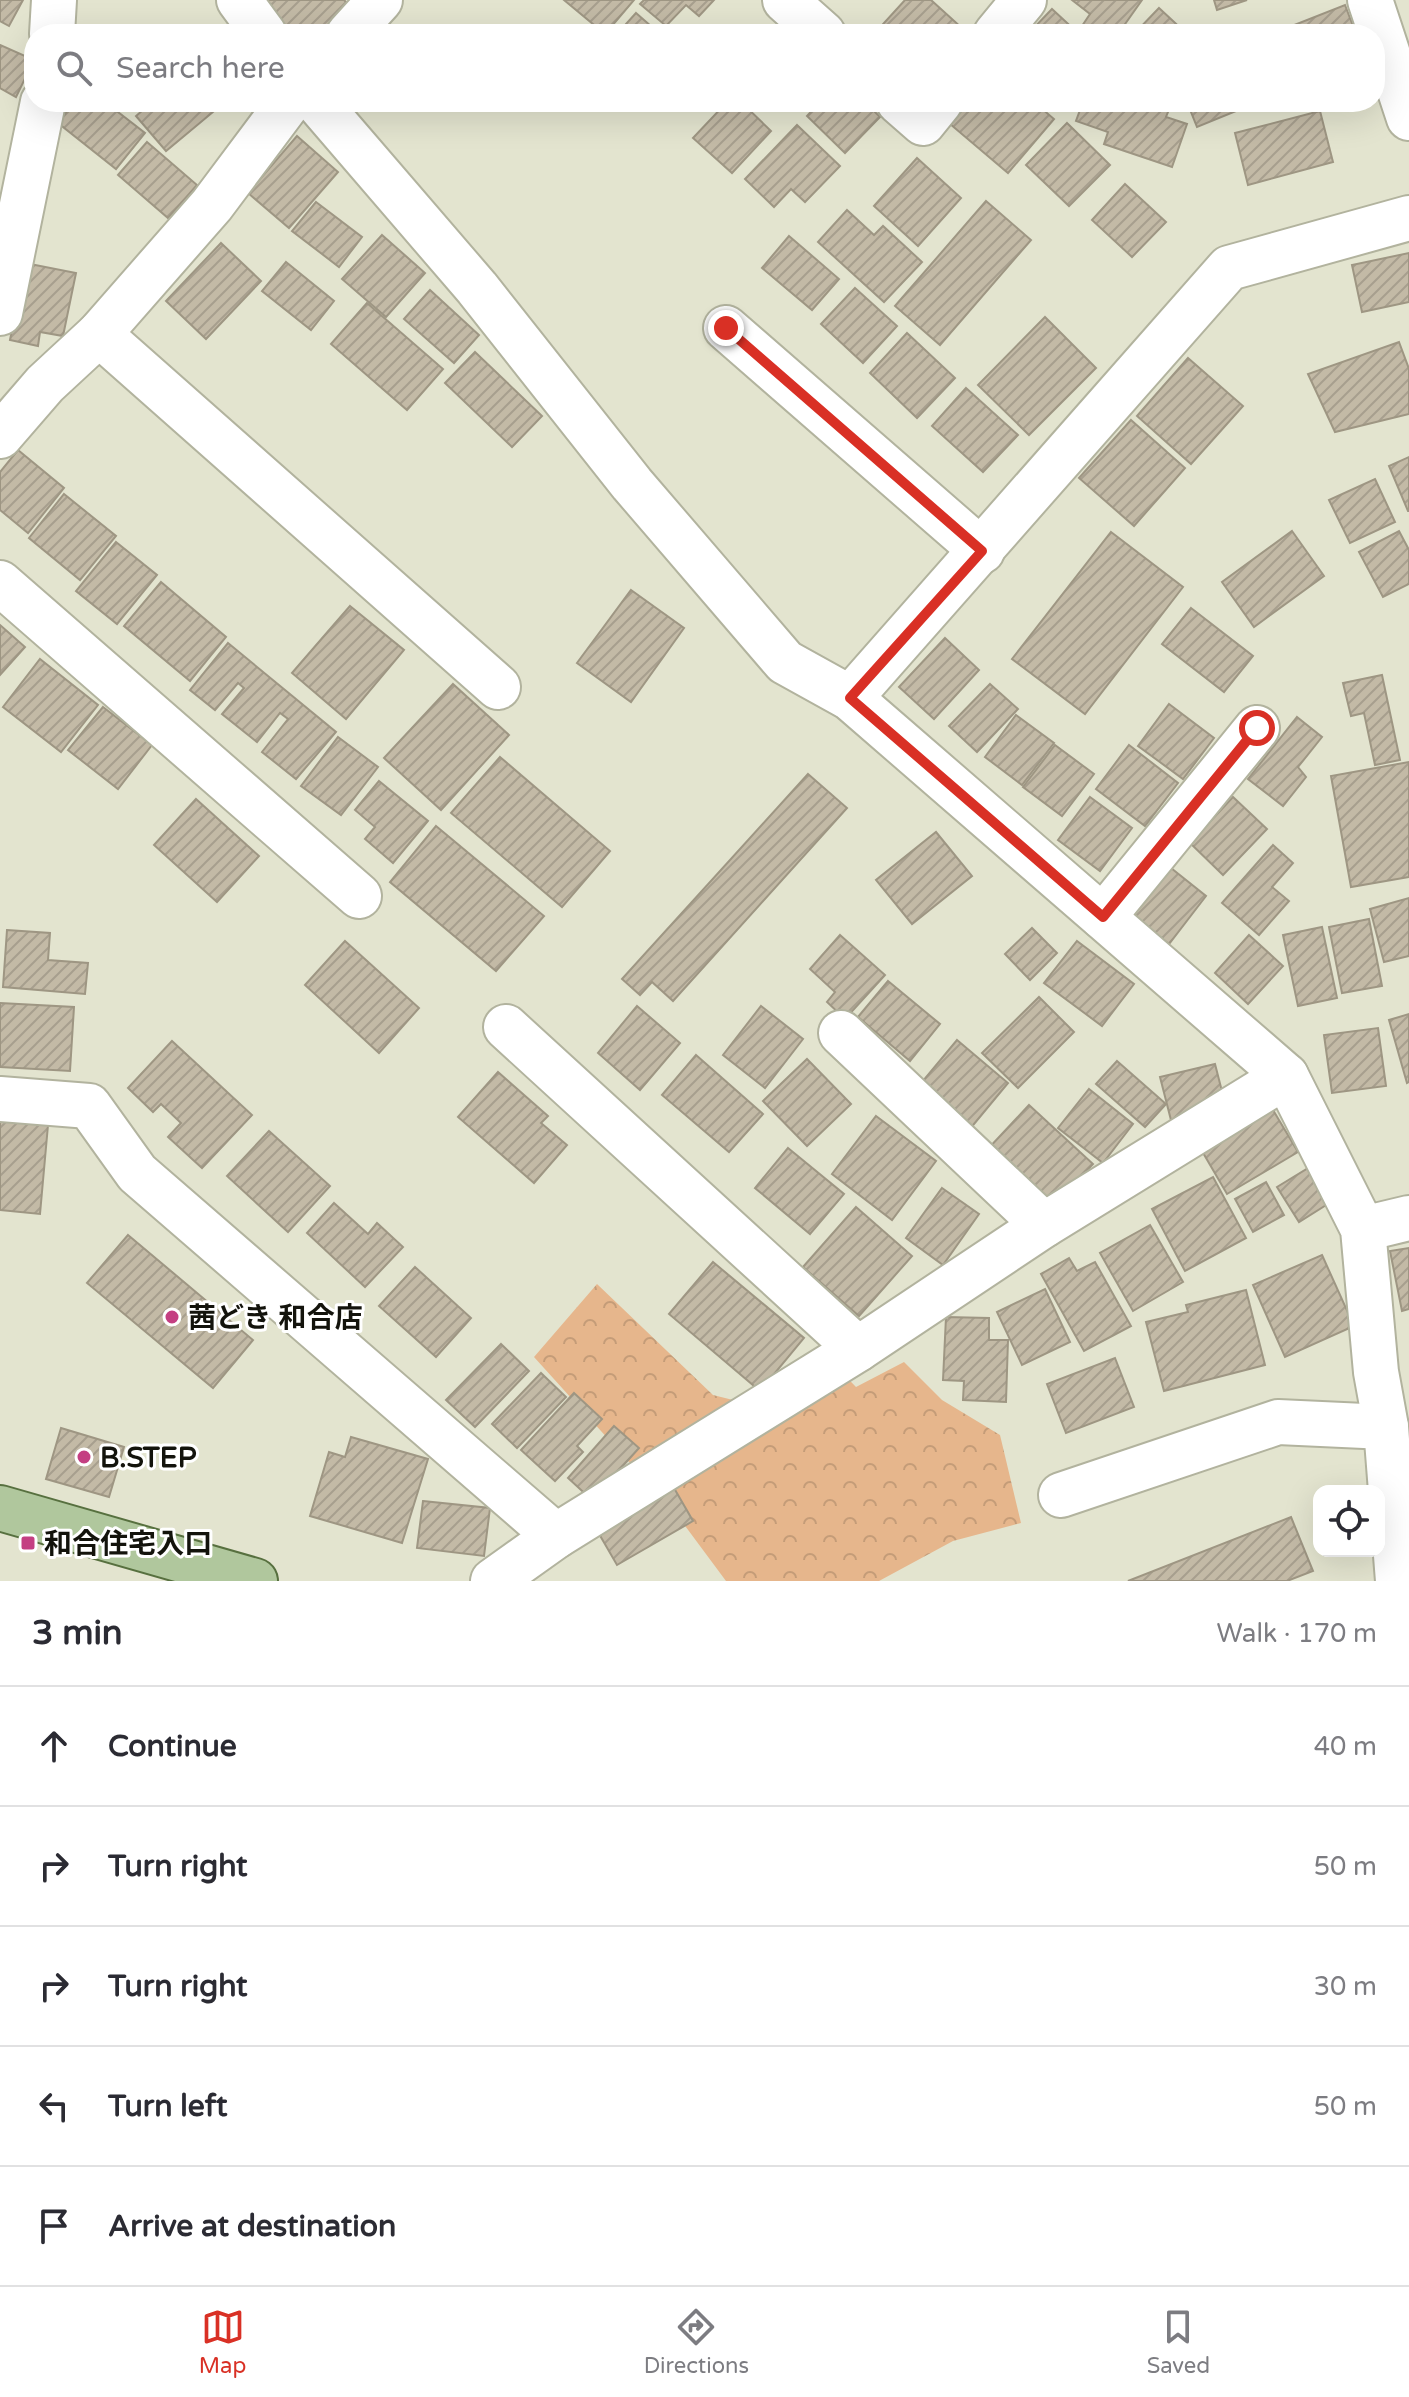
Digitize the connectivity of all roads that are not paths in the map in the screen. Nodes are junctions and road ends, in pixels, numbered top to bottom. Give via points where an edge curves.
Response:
1 (54, 0) edge
2 (239, 0) edge
3 (380, 0) edge
4 (785, 0) edge
5 (1024, 0) edge
6 (1370, 0) edge
7 (53, 24) edge
8 (257, 24) edge
9 (358, 24) edge
10 (812, 24) edge
11 (1004, 24) edge
12 (1378, 24) edge
13 (1385, 45) edge
14 (282, 112) edge
15 (326, 112) edge
16 (910, 112) edge
17 (932, 112) edge
18 (1409, 118) edge
19 (26, 124) edge
20 (1409, 218) edge
21 (0, 313) edge
22 (726, 328) dead end
23 (99, 334) junction
24 (0, 436) edge
25 (982, 551) junction
26 (0, 583) edge
27 (498, 687) dead end
28 (850, 698) junction
29 (1257, 728) dead end
30 (359, 896) dead end
31 (1103, 917) junction
32 (506, 1027) dead end
33 (841, 1033) dead end
34 (1286, 1076) junction
35 (0, 1099) edge
36 (1409, 1218) edge
37 (1044, 1225) junction
38 (1363, 1229) junction
39 (858, 1349) junction
40 (1386, 1427) junction
41 (1061, 1495) dead end
42 (0, 1508) edge
43 (556, 1536) junction
44 (255, 1581) edge
45 (493, 1581) edge
46 (1398, 1581) edge

1 - 7 street
2 - 8 street
3 - 9 street
4 - 10 street
5 - 11 street
6 - 12 street
13 - 18 street
14 - 23 street via 212,205
15 - 28 street via 785,662
16 - 17 street via 923,123
19 - 21 street
20 - 25 street via 1229,268
22 - 25 street
23 - 24 street
23 - 27 street
25 - 28 street
26 - 30 street
28 - 31 street
29 - 31 street
31 - 34 street
32 - 39 street
33 - 37 street
34 - 37 street
34 - 38 street
35 - 43 street via 89,1106 137,1173
36 - 38 street
37 - 39 street
38 - 40 street
39 - 43 street
40 - 41 street via 1278,1422
40 - 46 street
42 - 44 main road
43 - 45 street

